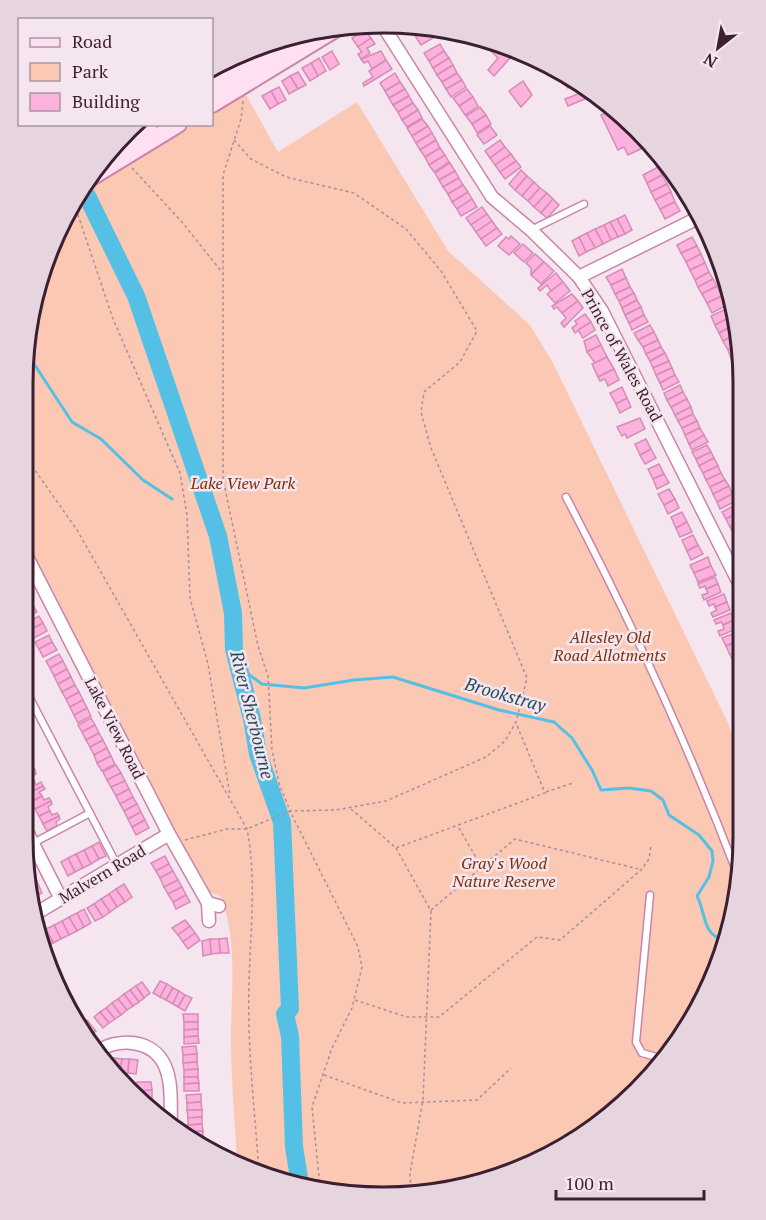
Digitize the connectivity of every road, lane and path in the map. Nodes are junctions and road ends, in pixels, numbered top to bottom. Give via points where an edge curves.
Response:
1 (388, 33) edge
2 (309, 41) edge
3 (266, 53) edge
4 (213, 85) edge
5 (240, 86) junction
6 (213, 103) edge
7 (175, 126) edge
8 (234, 140) junction
9 (123, 159) junction
10 (106, 169) edge
11 (584, 204) dead end
12 (77, 213) edge
13 (693, 221) edge
14 (531, 230) junction
15 (222, 272) junction
16 (579, 277) junction
17 (33, 467) edge
18 (566, 497) dead end
19 (33, 569) edge
20 (733, 571) edge
21 (33, 704) edge
22 (516, 722) junction
23 (573, 783) dead end
24 (545, 793) junction
25 (230, 799) junction
26 (350, 808) junction
27 (290, 811) junction
28 (90, 813) junction
29 (458, 827) junction
30 (247, 829) junction
31 (172, 840) junction
32 (33, 843) edge
33 (651, 845) dead end
34 (396, 848) junction
35 (34, 855) edge
36 (732, 861) edge
37 (117, 866) junction
38 (481, 866) junction
39 (641, 870) junction
40 (650, 895) dead end
41 (61, 899) junction
42 (41, 910) edge
43 (431, 911) junction
44 (209, 921) dead end
45 (354, 999) junction
46 (427, 1018) junction
47 (104, 1049) edge
48 (656, 1057) edge
49 (511, 1068) dead end
50 (323, 1075) junction
51 (423, 1100) junction
52 (170, 1115) edge
53 (258, 1163) edge
54 (319, 1181) edge
55 (411, 1186) edge

1 - 14 street, Prince of Wales Road via 488,191
2 - 5 main road
3 - 4 main road
5 - 6 main road
5 - 8 path via 242,111
7 - 9 main road
8 - 15 path via 223,175
8 - 22 path via 251,159 286,177 354,193 406,229 441,271 477,331 460,362 424,392 421,412 431,448 527,678
9 - 10 main road
9 - 15 path
11 - 14 lane
12 - 25 path via 113,319 180,473 187,515 190,598 208,664
13 - 16 street
14 - 16 street, Prince of Wales Road
15 - 27 path via 223,478 258,646 268,676 272,750
16 - 20 street, Prince of Wales Road via 628,358
17 - 25 path via 77,530
18 - 36 lane via 660,686
19 - 31 street, Lake View Road
21 - 28 lane
22 - 24 path
22 - 26 path via 505,741 486,757 386,801
23 - 24 path
24 - 29 path
25 - 30 path
26 - 27 path
26 - 34 path
27 - 30 path
27 - 45 path via 358,947 362,967
28 - 32 lane
28 - 37 lane
29 - 34 path
29 - 38 path
30 - 31 path
30 - 53 path via 252,874 252,1107
31 - 37 street, Malvern Road
31 - 44 street, Lake View Road via 213,904
33 - 39 path via 649,859
34 - 43 path
35 - 41 street
37 - 41 street, Malvern Road
38 - 39 path via 514,838
38 - 43 path
39 - 46 path via 560,940 537,937 440,1017
40 - 48 lane via 636,1042 642,1053
41 - 42 street, Malvern Road
43 - 46 path
45 - 46 path via 407,1017
45 - 50 path
46 - 51 path
47 - 52 street via 128,1042 147,1048 159,1058 169,1081
49 - 51 path via 477,1100
50 - 51 path via 393,1100
50 - 54 path via 312,1107
51 - 55 path

